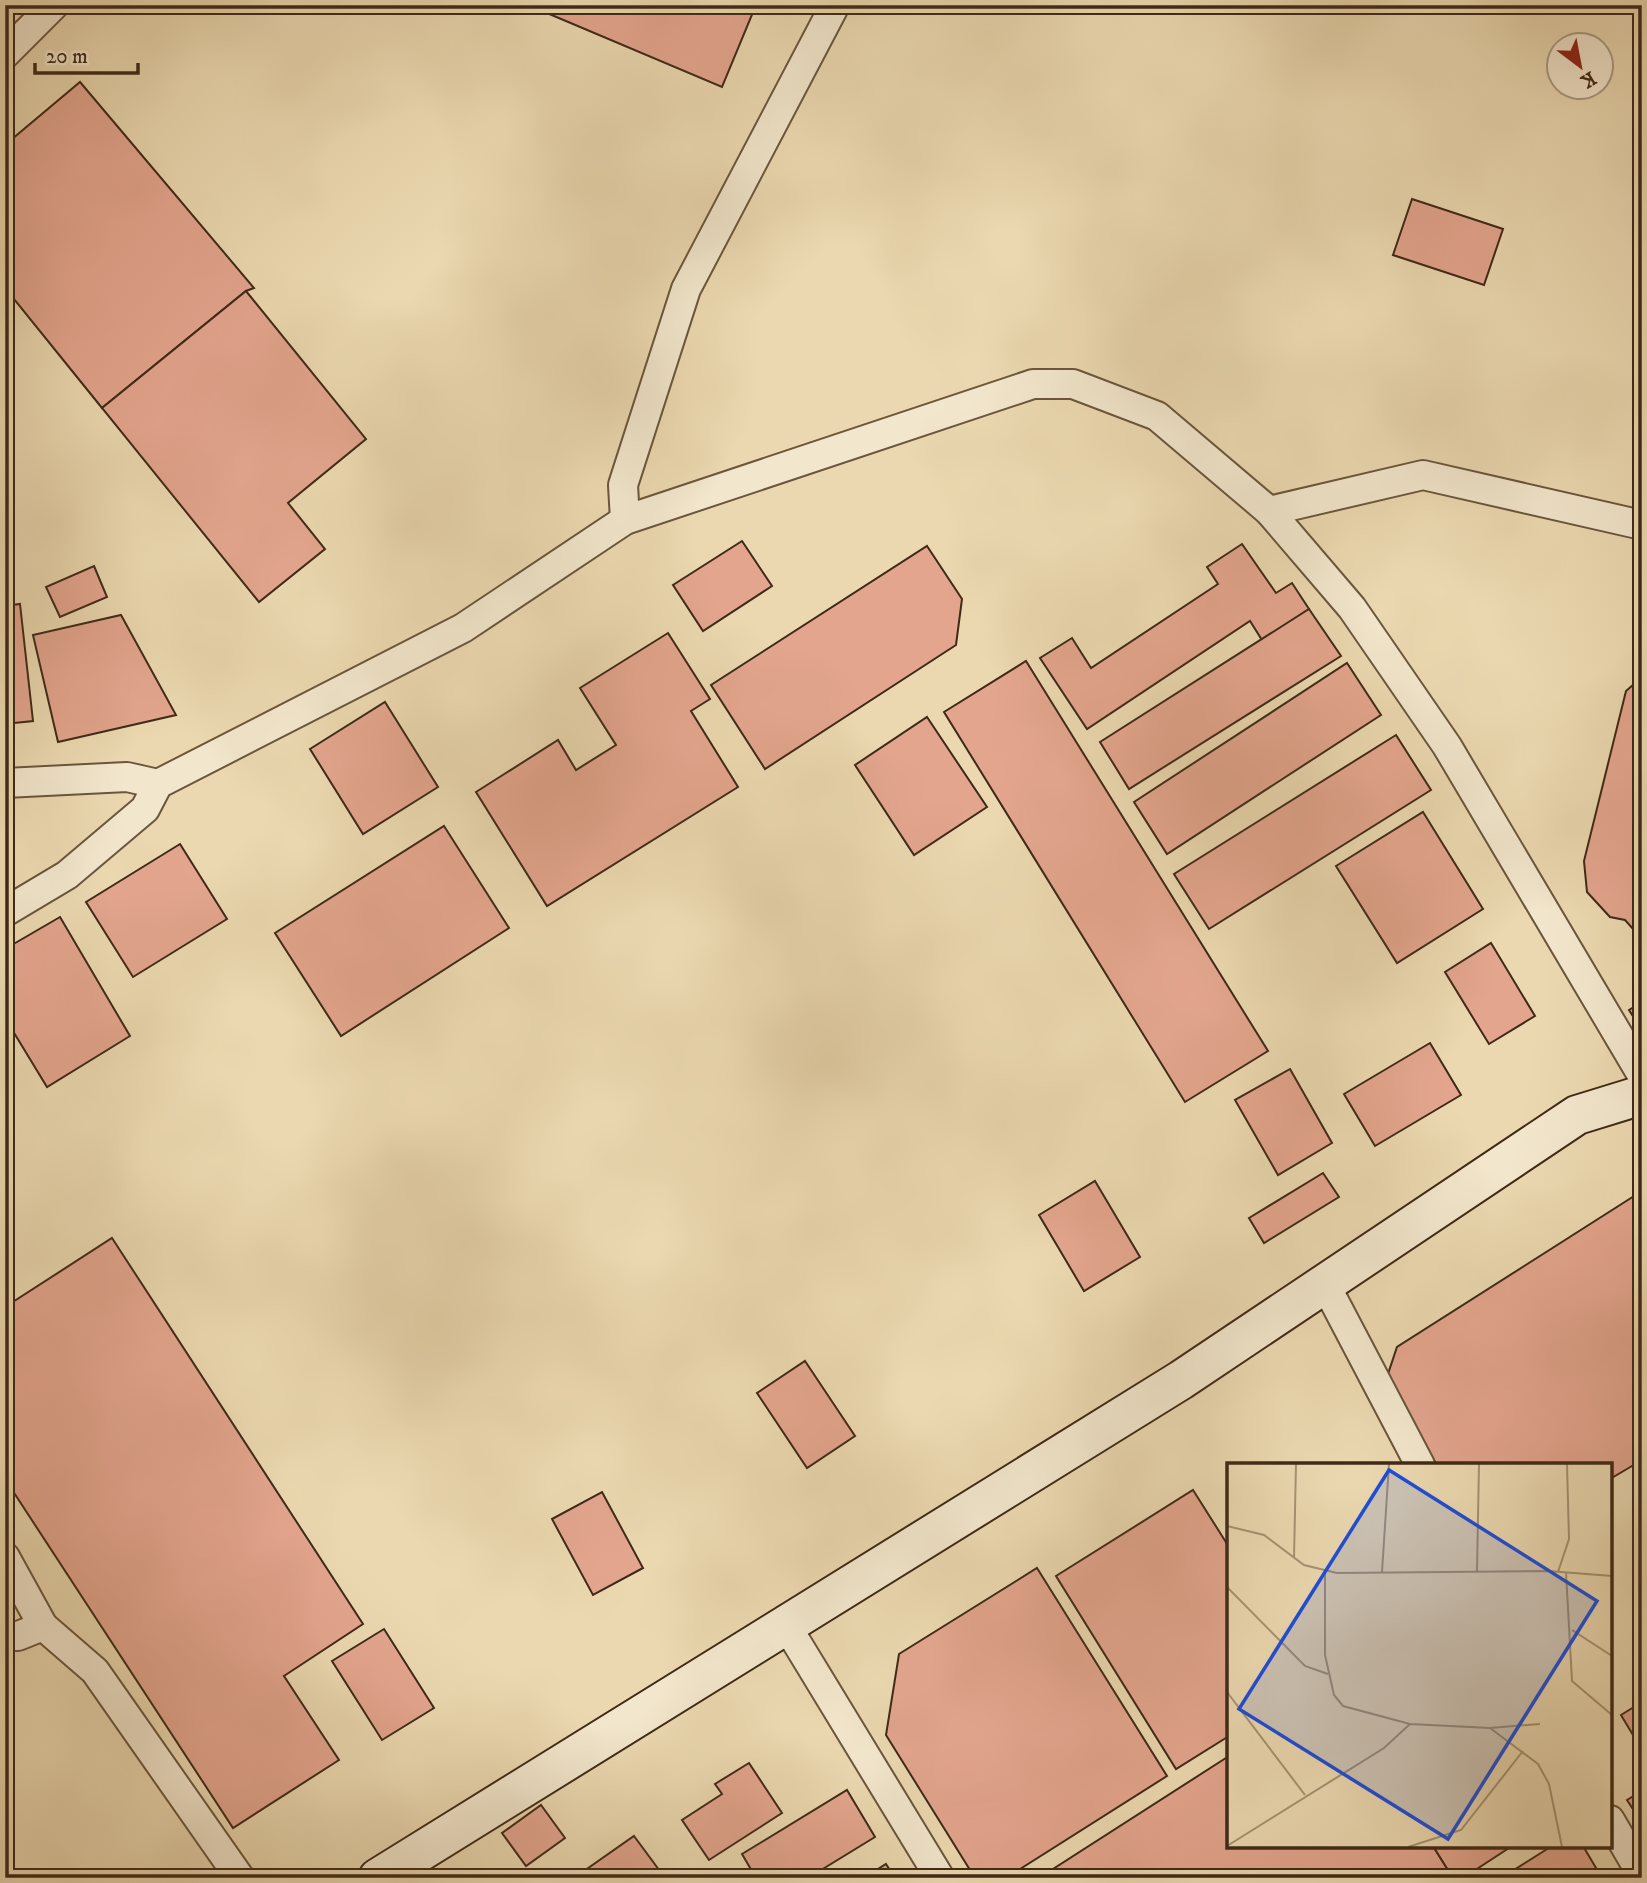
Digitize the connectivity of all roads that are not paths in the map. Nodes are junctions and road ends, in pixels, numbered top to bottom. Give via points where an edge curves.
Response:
1 (54, 5) edge
2 (835, 5) edge
3 (5, 54) edge
4 (1269, 511) junction
5 (625, 520) junction
6 (1642, 525) edge
7 (5, 783) edge
8 (158, 784) junction
9 (5, 912) edge
10 (1642, 1075) edge
11 (1642, 1095) edge
12 (1325, 1284) junction
13 (1419, 1463) edge
14 (5, 1558) edge
15 (786, 1625) junction
16 (43, 1626) junction
17 (5, 1636) edge
18 (1612, 1823) edge
19 (1642, 1874) edge
20 (240, 1878) edge
21 (378, 1878) edge
22 (940, 1878) edge

1 - 3 street
2 - 5 street via 686,289 623,485
4 - 5 street via 1157,416 1073,384 1033,384
4 - 6 street via 1423,475
4 - 10 street via 1352,608 1447,746
5 - 8 street via 463,628
7 - 8 street via 127,777
8 - 9 street via 145,809 67,875
11 - 12 street via 1577,1115
12 - 13 street
12 - 15 street via 1181,1380
14 - 16 street
15 - 21 street
15 - 22 street
16 - 17 street
16 - 20 street via 95,1671
18 - 19 street

